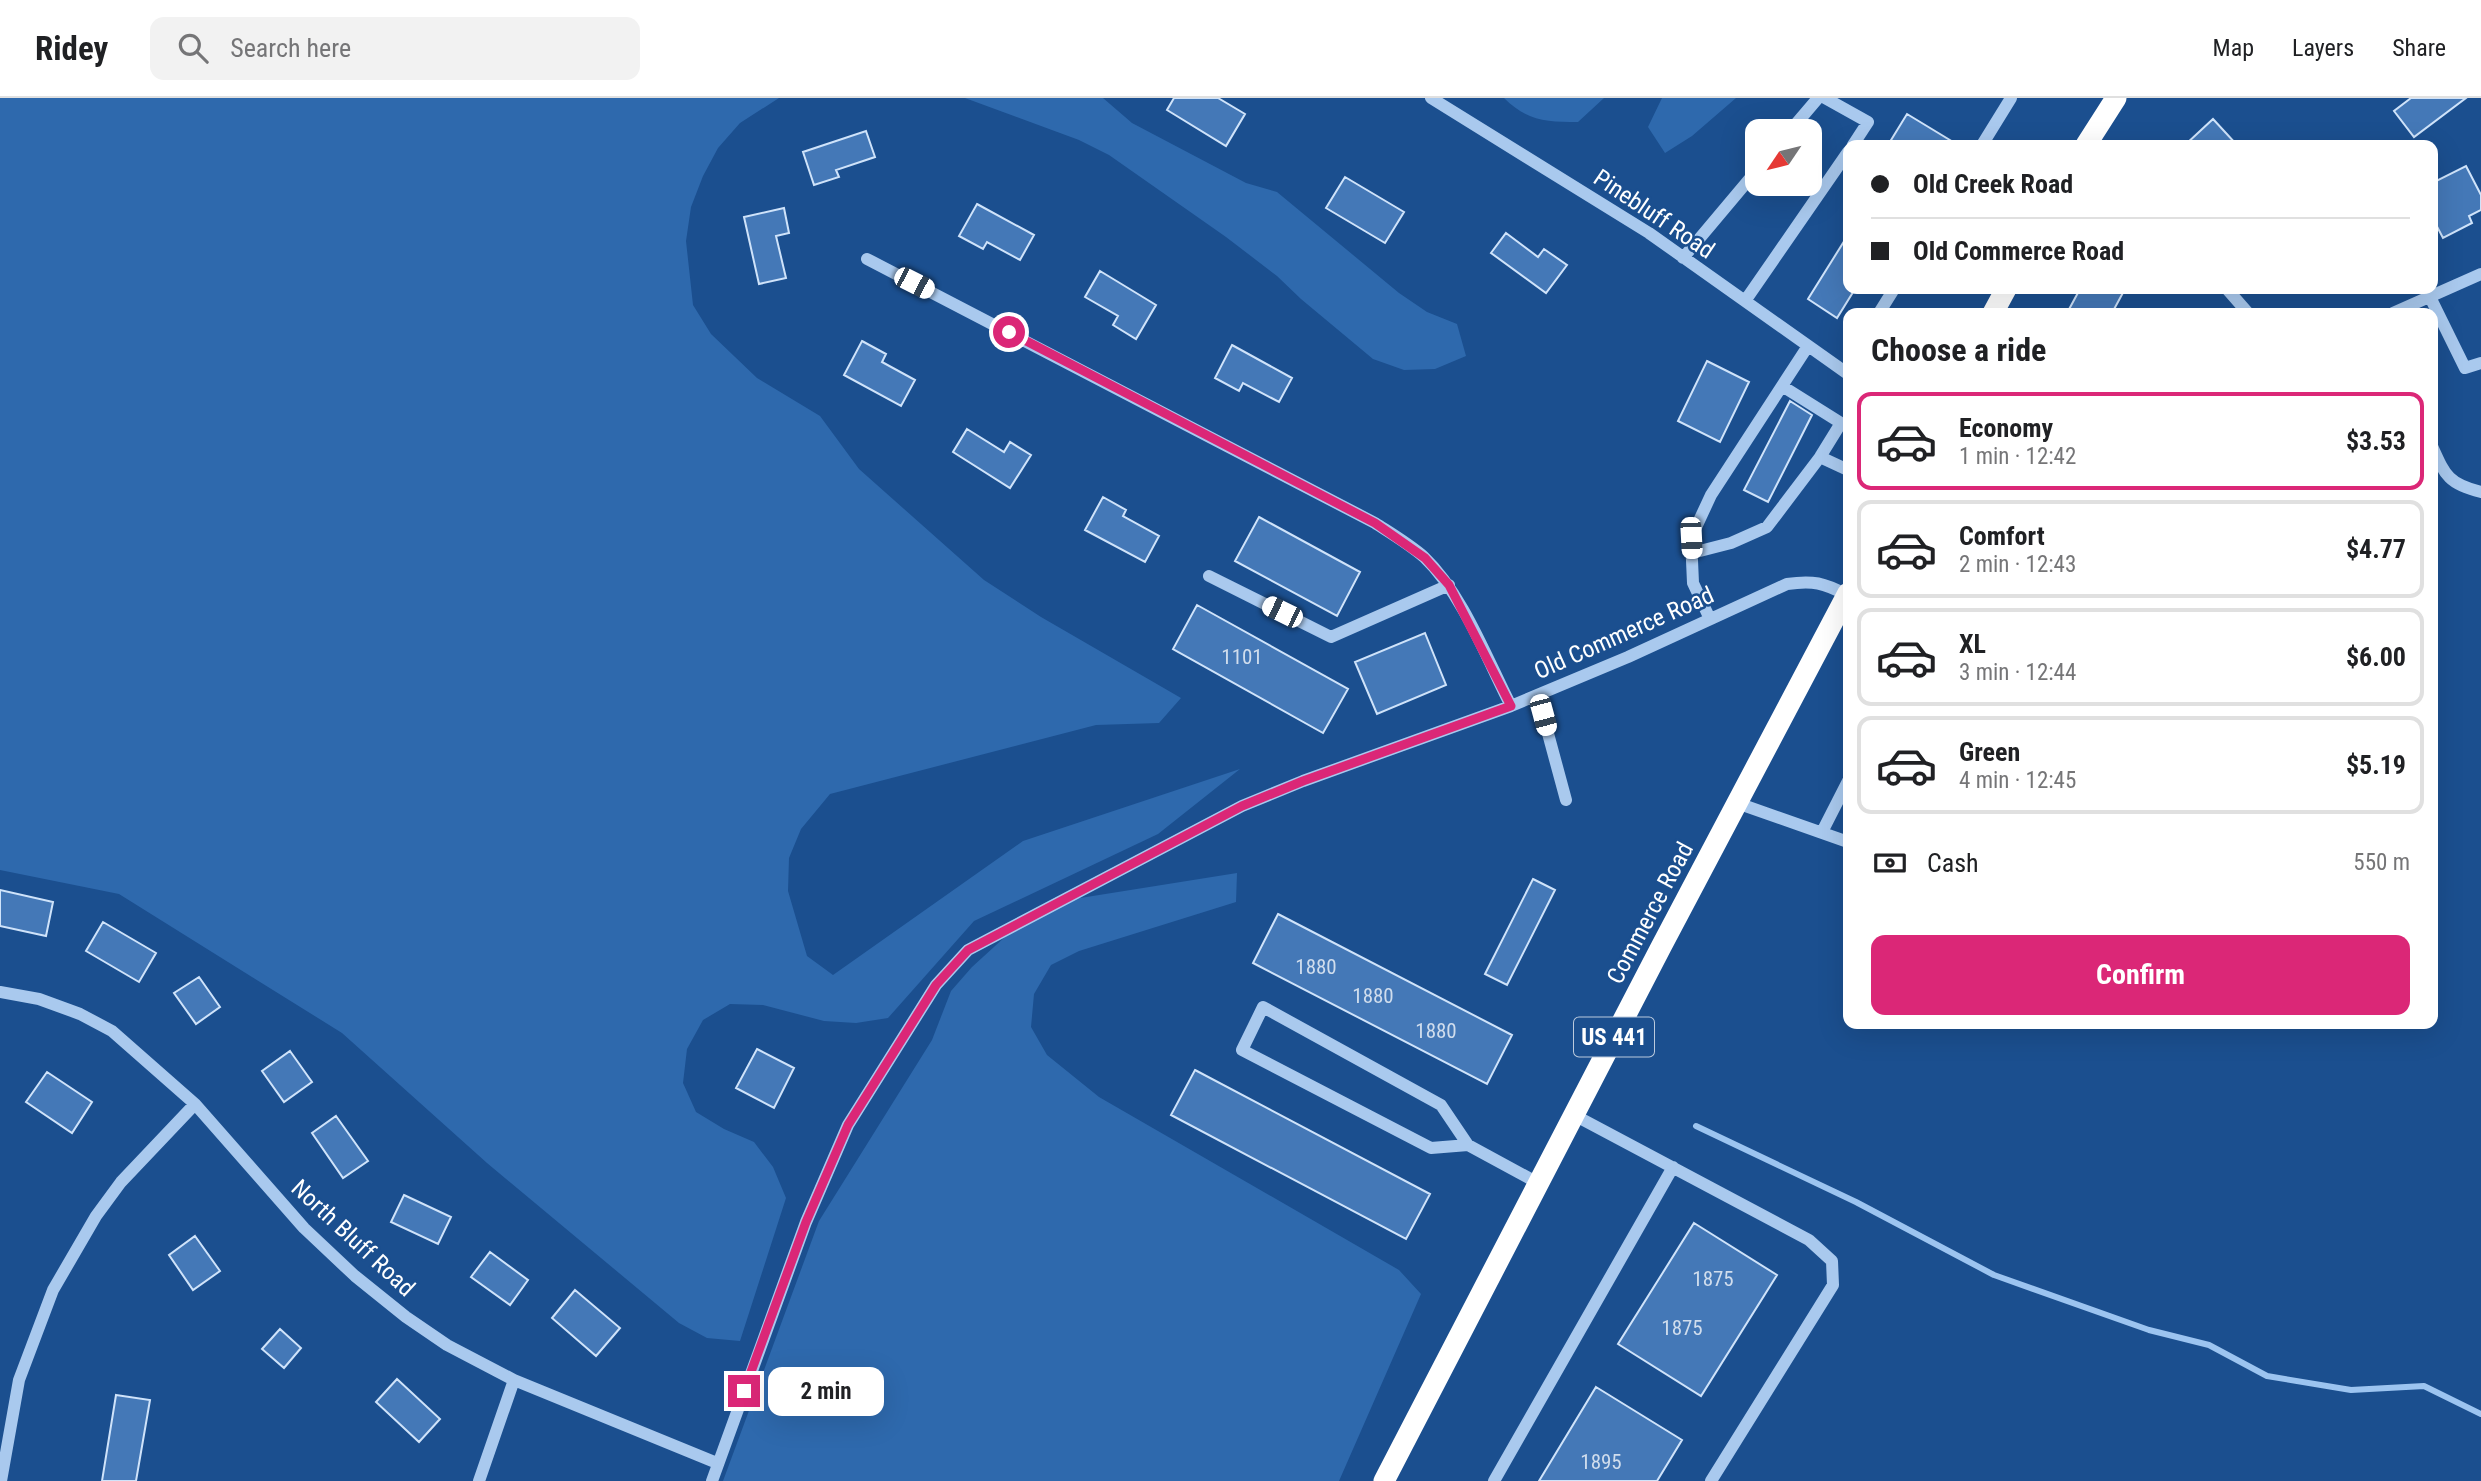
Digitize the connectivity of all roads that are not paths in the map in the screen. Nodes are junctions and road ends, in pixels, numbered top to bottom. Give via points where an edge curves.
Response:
1 (1431, 98) edge
2 (1818, 98) edge
3 (1825, 98) edge
4 (2011, 98) edge
5 (2116, 98) edge
6 (1800, 119) edge
7 (1856, 140) edge
8 (1985, 140) edge
9 (2089, 140) edge
10 (1843, 159) edge
11 (1745, 184) edge
12 (1683, 258) junction
13 (867, 259) dead end
14 (2481, 274) edge
15 (2438, 293) edge
16 (2231, 294) edge
17 (2437, 294) edge
18 (2430, 297) junction
19 (1745, 301) junction
20 (2244, 308) edge
21 (2405, 308) edge
22 (2435, 308) edge
23 (2438, 313) edge
24 (1808, 346) junction
25 (2481, 363) edge
26 (1843, 369) edge
27 (1782, 386) junction
28 (1820, 457) junction
29 (2438, 460) edge
30 (1843, 468) edge
31 (2481, 492) edge
32 (1692, 553) junction
33 (1209, 576) dead end
34 (1449, 585) junction
35 (1843, 592) edge
36 (1843, 603) edge
37 (1710, 619) junction
38 (1534, 697) junction
39 (1511, 706) junction
40 (1843, 790) edge
41 (1566, 800) dead end
42 (1737, 803) junction
43 (1822, 832) junction
44 (1843, 840) edge
45 (0, 992) edge
46 (195, 1104) junction
47 (1574, 1115) junction
48 (1468, 1145) junction
49 (1673, 1167) junction
50 (1538, 1183) junction
51 (514, 1380) junction
52 (717, 1463) junction
53 (1, 1481) edge
54 (479, 1481) edge
55 (712, 1481) edge
56 (1384, 1481) edge
57 (1494, 1481) edge
58 (1710, 1481) edge

1 - 12 street, Pinebluff Road
2 - 6 street
3 - 7 street via 1868,122
4 - 8 street
5 - 9 highway
10 - 19 street
11 - 12 street
12 - 19 street, Pinebluff Road
13 - 34 street via 1375,523 1425,558
14 - 15 street
16 - 20 street
17 - 18 street
18 - 21 street
18 - 22 street
19 - 24 street, Pinebluff Road
23 - 25 street via 2465,368
24 - 26 street, Pinebluff Road
24 - 27 street
27 - 28 street via 1841,422
27 - 32 street via 1711,495 1691,538
28 - 30 street
28 - 32 street via 1767,527
29 - 31 street via 2444,473
32 - 37 street via 1693,583
33 - 34 street via 1331,637
34 - 39 street
35 - 37 street, Old Commerce Road via 1808,581 1787,584
36 - 42 highway, Commerce Road / US 441
37 - 38 street, Old Commerce Road
38 - 39 street, Old Commerce Road
38 - 41 street
39 - 52 street, Old Commerce Road via 1242,806 968,950 936,985 848,1125 806,1222
40 - 43 street
42 - 43 street
42 - 47 highway, Commerce Road / US 441
43 - 44 street
45 - 46 street, North Bluff Road via 39,999 112,1031
46 - 51 street, North Bluff Road via 304,1228 355,1276 447,1345
46 - 53 street via 121,1182 53,1290 19,1380
47 - 49 street
47 - 50 highway, Commerce Road / US 441
48 - 48 street via 1431,1148 1242,1050 1263,1007 1441,1105
48 - 50 street
49 - 57 street
49 - 58 street via 1809,1240 1832,1261 1833,1285
50 - 56 highway, Commerce Road / US 441
51 - 52 street, North Bluff Road
51 - 54 street
52 - 55 street, Old Commerce Road

